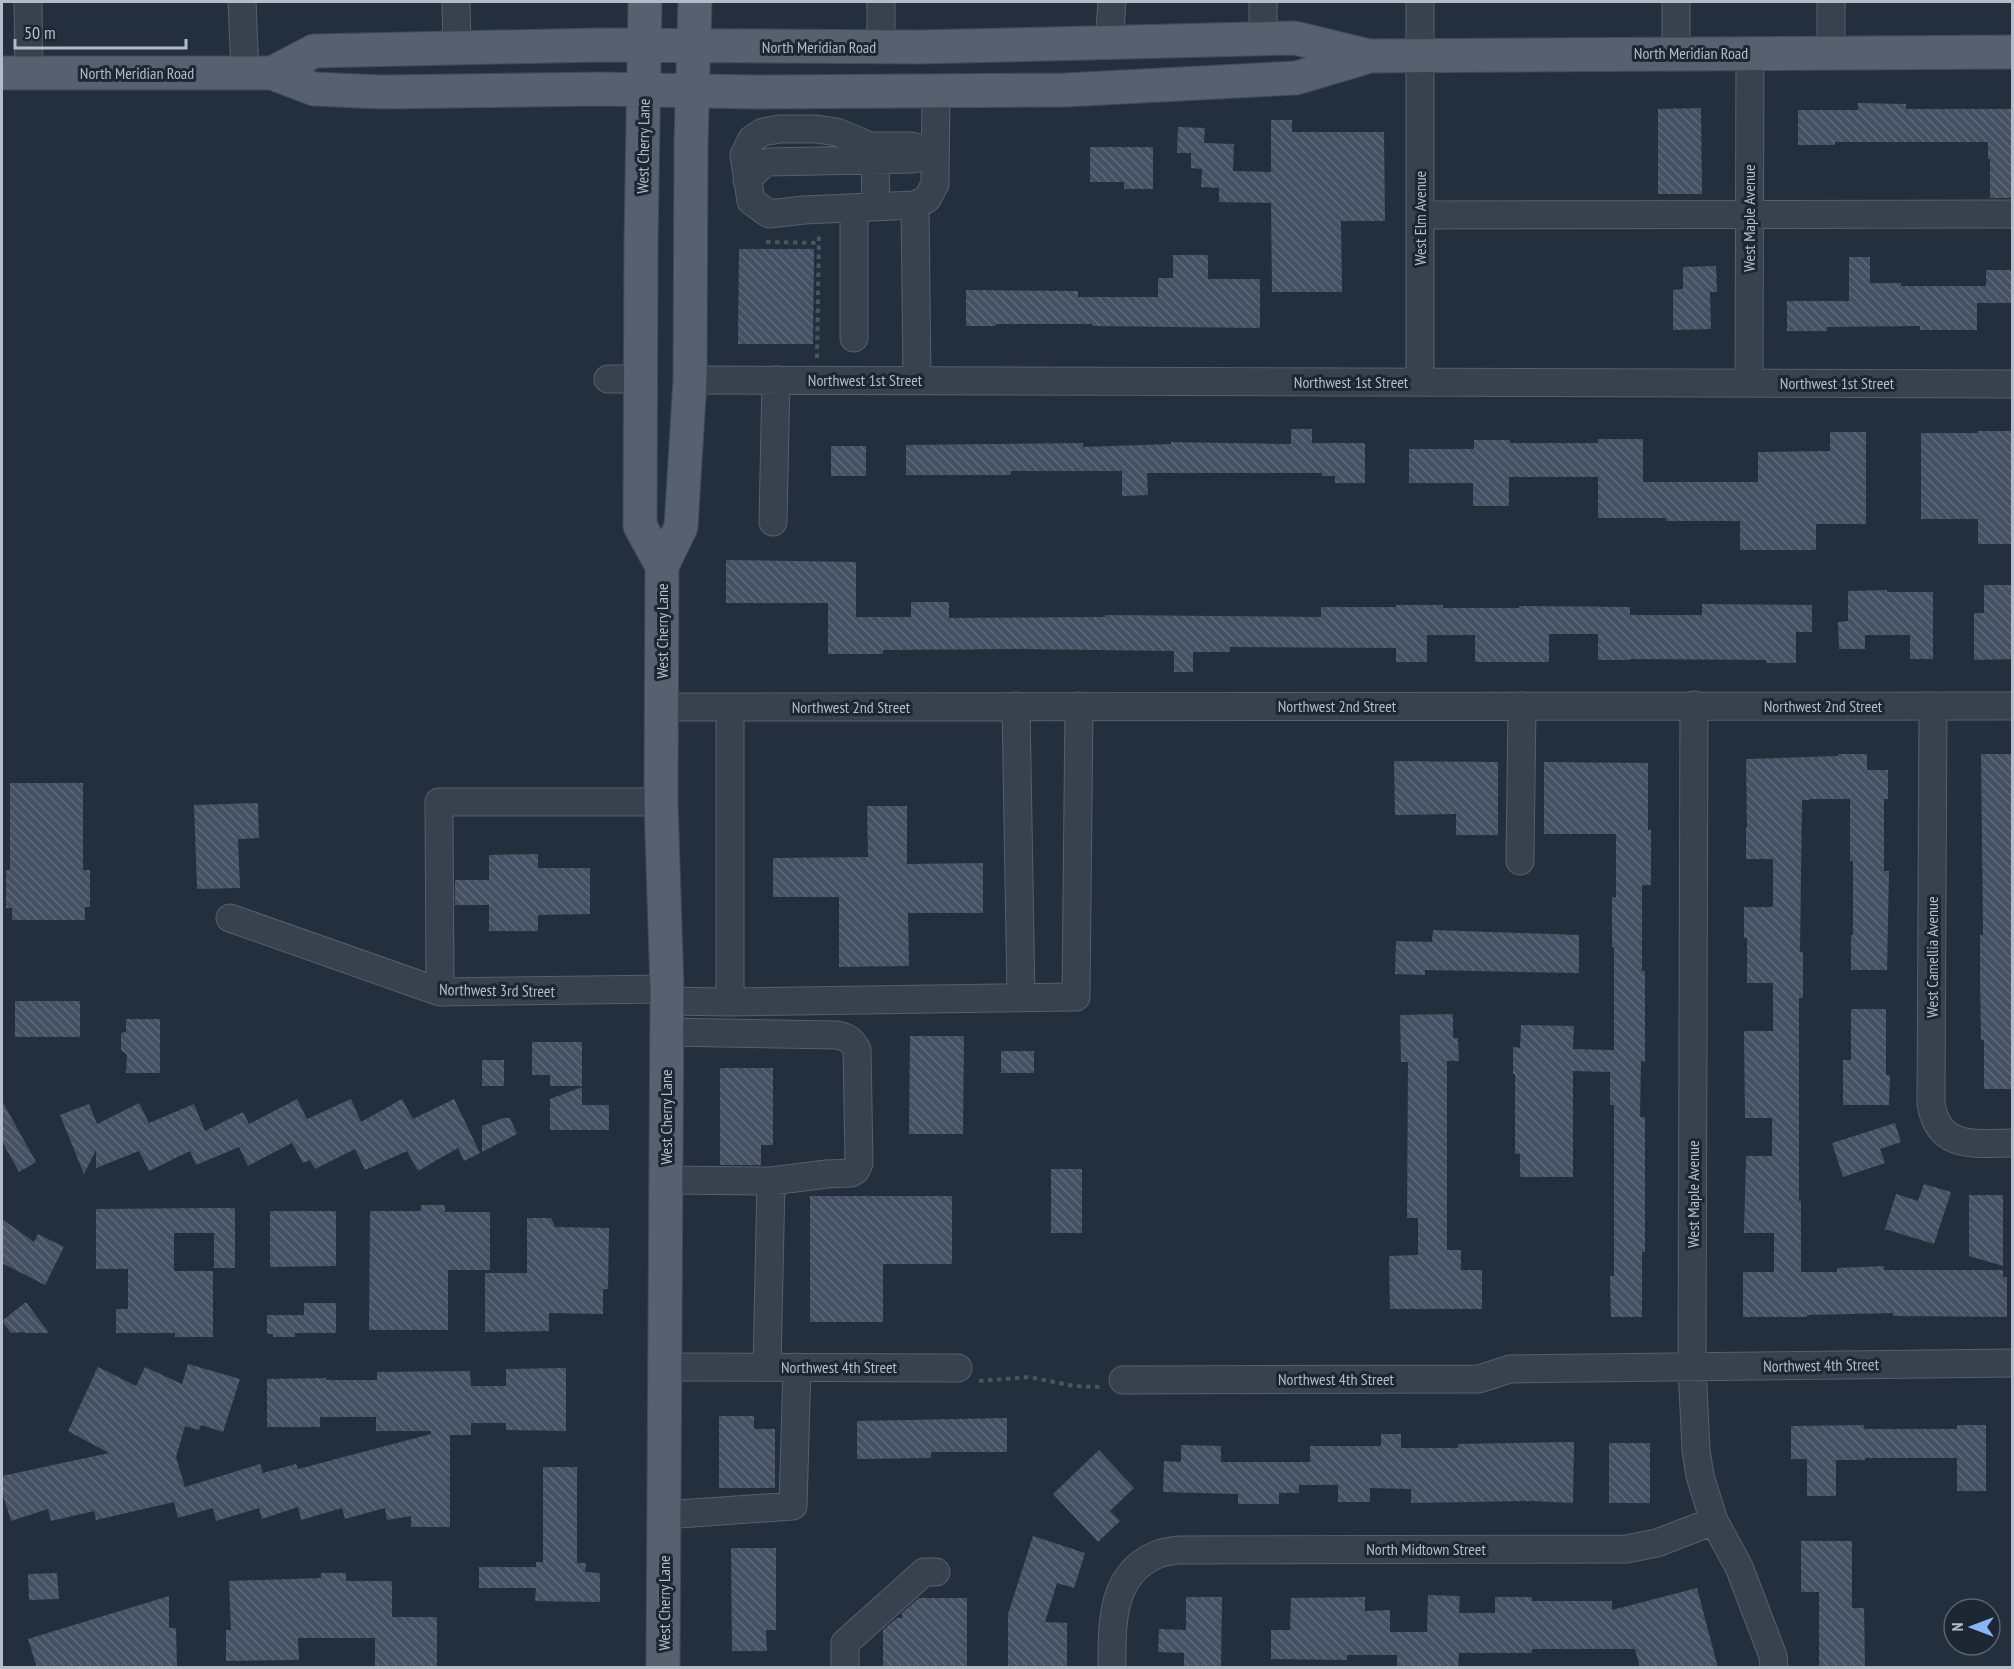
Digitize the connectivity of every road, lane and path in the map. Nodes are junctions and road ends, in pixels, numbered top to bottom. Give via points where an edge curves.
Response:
1 (28, 2) edge
2 (242, 2) edge
3 (456, 2) edge
4 (645, 2) edge
5 (695, 2) edge
6 (881, 2) edge
7 (1112, 2) edge
8 (1263, 2) edge
9 (1420, 2) edge
10 (1676, 2) edge
11 (1832, 2) edge
12 (1263, 38) junction
13 (1109, 43) junction
14 (645, 45) junction
15 (694, 46) junction
16 (881, 47) junction
17 (457, 48) junction
18 (1750, 52) junction
19 (2013, 52) edge
20 (1676, 53) junction
21 (1831, 53) junction
22 (1420, 55) junction
23 (1369, 56) junction
24 (15, 73) edge
25 (259, 73) junction
26 (644, 90) junction
27 (693, 91) junction
28 (936, 92) junction
29 (935, 153) junction
30 (874, 160) junction
31 (747, 180) junction
32 (915, 205) junction
33 (865, 207) junction
34 (2013, 214) edge
35 (1420, 215) junction
36 (1749, 215) junction
37 (828, 235) dead end
38 (766, 242) dead end
39 (818, 243) junction
40 (854, 338) dead end
41 (817, 362) dead end
42 (608, 379) dead end
43 (640, 379) junction
44 (690, 380) junction
45 (776, 380) junction
46 (917, 380) junction
47 (1420, 382) junction
48 (1749, 383) junction
49 (2013, 384) edge
50 (772, 522) dead end
51 (662, 566) junction
52 (1694, 705) junction
53 (1016, 706) junction
54 (1079, 706) junction
55 (1522, 706) junction
56 (1933, 706) junction
57 (2013, 706) edge
58 (662, 707) junction
59 (730, 707) junction
60 (661, 802) junction
61 (1520, 861) dead end
62 (230, 918) dead end
63 (440, 992) junction
64 (1021, 998) junction
65 (730, 1002) junction
66 (667, 1008) junction
67 (2013, 1143) edge
68 (666, 1180) junction
69 (771, 1181) junction
70 (2013, 1363) edge
71 (665, 1367) junction
72 (767, 1367) junction
73 (797, 1367) junction
74 (1692, 1367) junction
75 (958, 1368) joint
76 (1123, 1380) joint
77 (664, 1515) junction
78 (1714, 1521) junction
79 (936, 1572) dead end
80 (663, 1668) edge
81 (845, 1668) edge
82 (1112, 1668) edge
83 (1774, 1668) edge

1 - 24 street
2 - 25 street
3 - 17 street
4 - 14 main road, West Cherry Lane
5 - 15 main road, West Cherry Lane
6 - 16 street
7 - 13 street
8 - 12 street
9 - 22 street, West Elm Avenue
10 - 20 street
11 - 21 street
12 - 13 main road, North Meridian Road
12 - 23 main road, North Meridian Road via 1295,38
13 - 16 main road, North Meridian Road
14 - 15 main road, North Meridian Road
14 - 17 main road, North Meridian Road
14 - 26 main road, West Cherry Lane
15 - 16 main road, North Meridian Road
15 - 27 main road, West Cherry Lane
17 - 25 main road, North Meridian Road via 314,51
18 - 20 main road, North Meridian Road
18 - 21 main road, North Meridian Road
18 - 36 street, West Maple Avenue
19 - 21 main road, North Meridian Road
20 - 22 main road, North Meridian Road
22 - 23 main road, North Meridian Road
22 - 35 street, West Elm Avenue
23 - 28 main road, North Meridian Road via 1296,78 1065,90
24 - 25 main road, North Meridian Road
25 - 26 main road, North Meridian Road via 314,89
26 - 27 main road, North Meridian Road
26 - 43 main road, West Cherry Lane
27 - 28 main road, North Meridian Road
27 - 44 main road, West Cherry Lane
28 - 29 street
29 - 30 street via 913,159
29 - 31 street via 912,147 870,146 837,132 816,129 773,130 752,139 747,147
29 - 32 street via 935,184 927,199
30 - 31 street via 770,162
30 - 33 street
31 - 33 street via 751,201 770,214
32 - 33 street
32 - 46 street
33 - 40 street
34 - 36 street
35 - 36 street
35 - 47 street, West Elm Avenue
36 - 48 street, West Maple Avenue
37 - 39 path via 818,235
38 - 39 path
39 - 41 path
42 - 43 street
43 - 51 main road, West Cherry Lane via 640,526
44 - 45 street, Northwest 1st Street
44 - 51 main road, West Cherry Lane via 681,527
45 - 46 street, Northwest 1st Street
45 - 50 street
46 - 47 street, Northwest 1st Street
47 - 48 street, Northwest 1st Street
48 - 49 street, Northwest 1st Street
51 - 58 main road, West Cherry Lane
52 - 55 street, Northwest 2nd Street
52 - 56 street, Northwest 2nd Street
52 - 74 street, West Maple Avenue
53 - 54 street, Northwest 2nd Street
53 - 59 street, Northwest 2nd Street
53 - 64 street
54 - 55 street, Northwest 2nd Street
54 - 64 street via 1076,997
55 - 61 street
56 - 57 street, Northwest 2nd Street
56 - 67 street, West Camellia Avenue via 1933,1119 1949,1137 1964,1142
58 - 59 street, Northwest 2nd Street
58 - 60 main road, West Cherry Lane
59 - 65 street
60 - 63 street via 440,802
60 - 66 main road, West Cherry Lane
62 - 63 street, Northwest 3rd Street
63 - 66 street, Northwest 3rd Street
64 - 65 street
65 - 66 street
66 - 68 main road, West Cherry Lane
66 - 69 street via 837,1035 854,1043 859,1163 856,1170
68 - 69 street
68 - 71 main road, West Cherry Lane
69 - 72 street
70 - 74 street, Northwest 4th Street
71 - 72 street, Northwest 4th Street
71 - 77 main road, West Cherry Lane
72 - 73 street, Northwest 4th Street
73 - 75 street, Northwest 4th Street
73 - 77 street via 793,1506
74 - 76 street, Northwest 4th Street via 1510,1369 1479,1379
74 - 78 street, West Maple Avenue via 1696,1450
75 - 76 path via 976,1381 1029,1377 1104,1388
77 - 80 main road, West Cherry Lane
78 - 82 street, North Midtown Street via 1657,1544 1626,1549 1178,1550 1156,1555 1136,1567 1120,1589 1112,1618
78 - 83 street, West Maple Avenue via 1739,1567
79 - 81 street via 924,1572 845,1643

